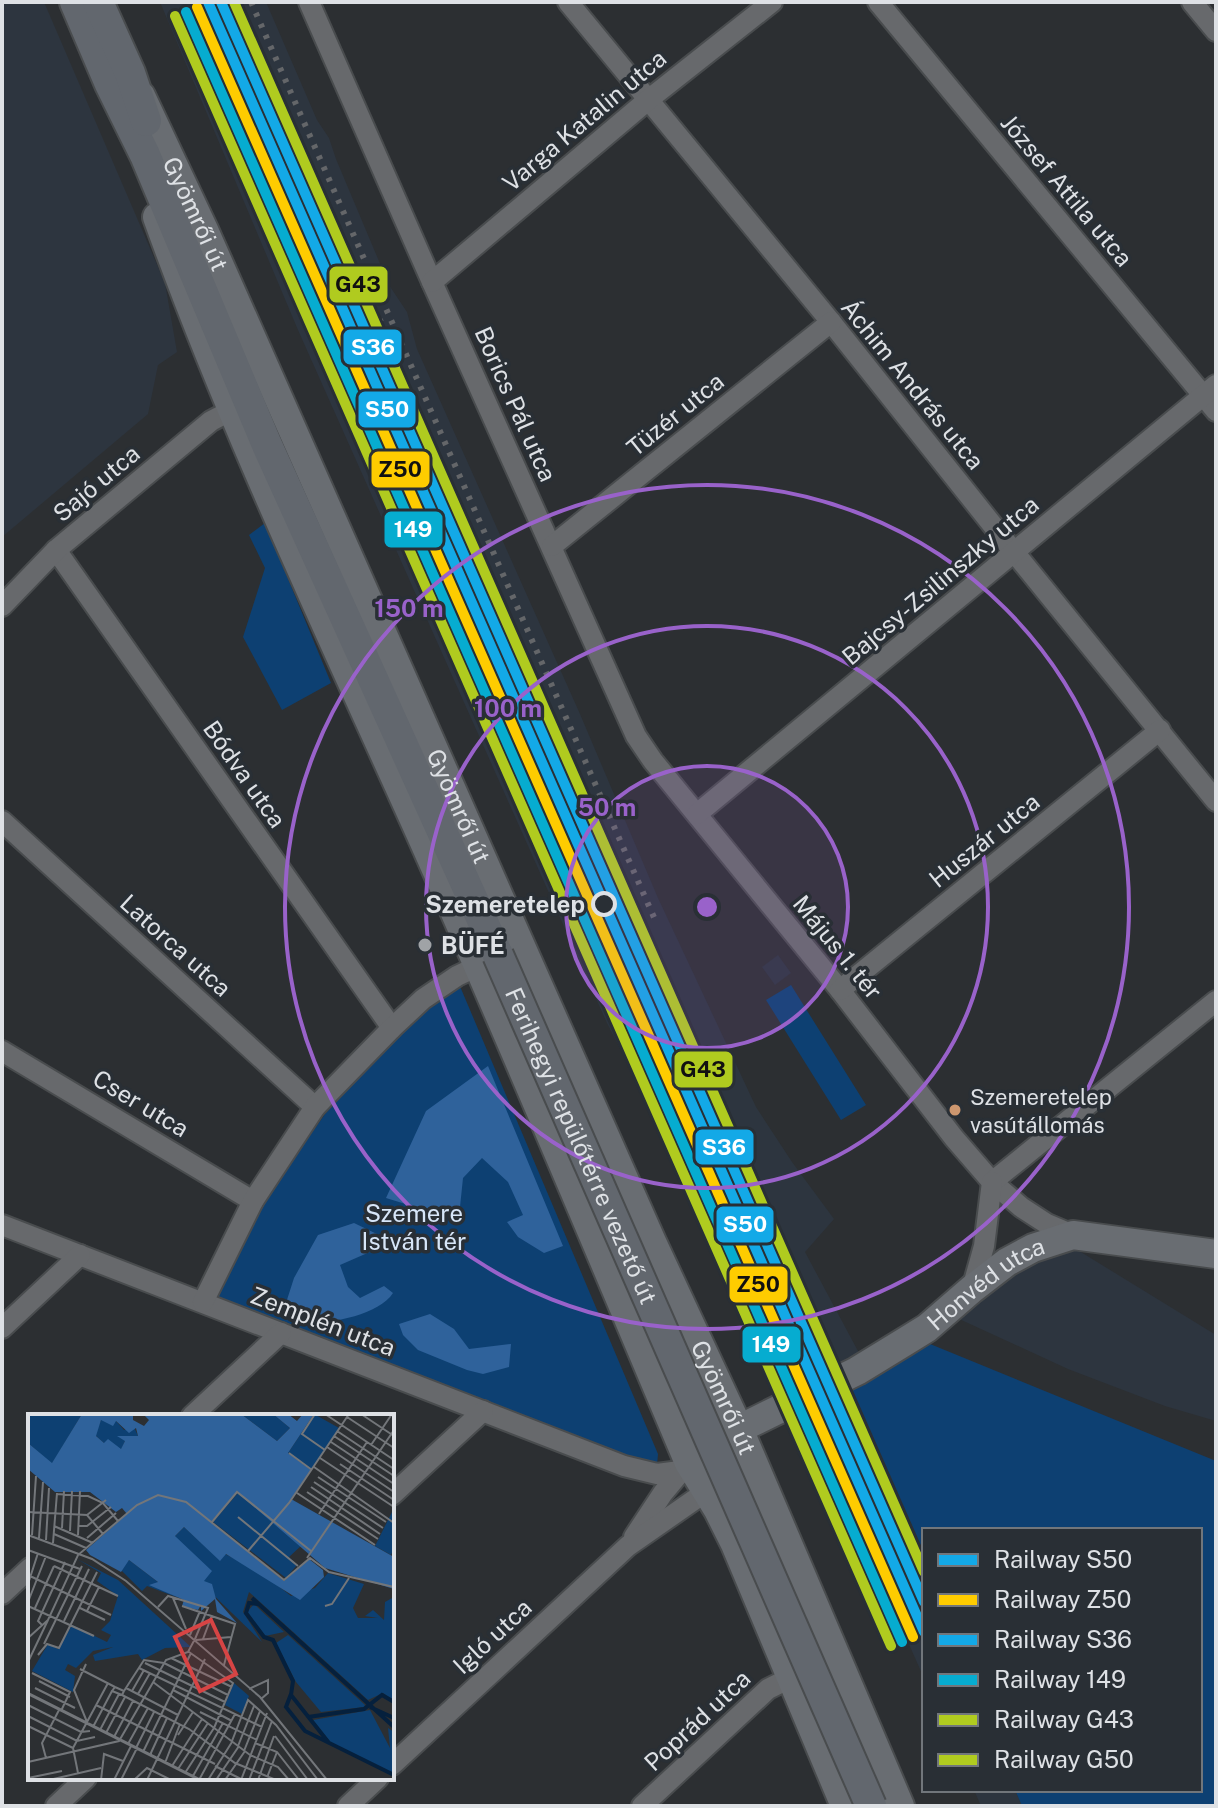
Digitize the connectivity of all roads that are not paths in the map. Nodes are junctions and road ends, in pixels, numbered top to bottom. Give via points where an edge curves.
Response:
1 (75, 2) edge
2 (98, 2) edge
3 (309, 2) edge
4 (568, 2) edge
5 (772, 2) edge
6 (878, 2) edge
7 (1192, 2) edge
8 (1216, 31) edge
9 (120, 78) junction
10 (648, 100) junction
11 (432, 282) junction
12 (831, 322) junction
13 (1212, 397) edge
14 (232, 410) junction
15 (552, 546) junction
16 (56, 550) junction
17 (1014, 552) junction
18 (2, 606) edge
19 (1160, 730) junction
20 (1216, 801) edge
21 (697, 814) junction
22 (2, 821) edge
23 (488, 960) junction
24 (840, 990) junction
25 (1216, 1001) edge
26 (392, 1028) junction
27 (2, 1051) edge
28 (315, 1107) junction
29 (992, 1182) junction
30 (253, 1201) junction
31 (2, 1225) edge
32 (1073, 1235) junction
33 (1216, 1254) edge
34 (80, 1255) junction
35 (972, 1289) junction
36 (203, 1302) junction
37 (2, 1328) edge
38 (281, 1333) junction
39 (724, 1398) junction
40 (483, 1411) junction
41 (194, 1414) edge
42 (774, 1421) junction
43 (739, 1429) junction
44 (750, 1455) junction
45 (624, 1466) junction
46 (685, 1467) junction
47 (707, 1491) junction
48 (394, 1493) edge
49 (655, 1504) junction
50 (675, 1513) junction
51 (775, 1515) junction
52 (628, 1546) junction
53 (28, 1570) edge
54 (2, 1594) edge
55 (790, 1678) junction
56 (394, 1763) edge
57 (84, 1780) edge
58 (376, 1780) edge
59 (56, 1806) edge
60 (348, 1806) edge
61 (642, 1806) edge
62 (845, 1806) edge
63 (871, 1806) edge
64 (900, 1806) edge

1 - 9 main road, Ferihegyi repülőtérre vezető út
2 - 9 main road, Ferihegyi repülőtérre vezető út
3 - 11 street, Borics Pál utca
4 - 10 street, Áchim András utca
5 - 10 street, Varga Katalin utca
6 - 13 street, József Attila utca
7 - 8 street
9 - 14 street, Gyömrői út via 169,250
9 - 23 main road, Ferihegyi repülőtérre vezető út via 267,445
9 - 39 street, Gyömrői út via 204,230
10 - 11 street, Varga Katalin utca
10 - 12 street, Áchim András utca
11 - 15 street, Borics Pál utca
12 - 15 street, Tüzér utca
12 - 17 street, Áchim András utca
13 - 17 street, Bajcsy-Zsilinszky utca
14 - 16 street, Sajó utca via 211,421
14 - 23 street, Gyömrői út
15 - 21 street, Borics Pál utca via 636,736
16 - 18 street, Sajó utca
16 - 26 street, Bódva utca
17 - 19 street, Áchim András utca
17 - 21 street, Bajcsy-Zsilinszky utca
19 - 20 street, Áchim András utca
19 - 24 street, Huszár utca
21 - 24 street, Május 1. tér
22 - 28 street, Latorca utca
23 - 26 street via 423,999
23 - 46 street, Gyömrői út
23 - 63 main road, Ferihegyi repülőtérre vezető út, bridge
24 - 29 street, Május 1. tér
25 - 29 street
26 - 28 street
27 - 30 street, Cser utca
28 - 30 street
29 - 32 street via 1021,1207
29 - 35 street
30 - 36 street
31 - 34 street, Zemplén utca
32 - 33 street, Honvéd utca
32 - 35 street, Honvéd utca via 1033,1248
34 - 36 street, Zemplén utca
34 - 37 street
35 - 42 street, Honvéd utca via 927,1328
36 - 38 street, Zemplén utca
38 - 40 street, Zemplén utca
38 - 41 street
39 - 42 street via 759,1408
39 - 43 street, Gyömrői út
40 - 45 street, Zemplén utca
40 - 48 street
42 - 43 street, Honvéd utca
42 - 44 street, Honvéd utca
42 - 51 street via 768,1460
43 - 44 street, Gyömrői út
43 - 46 street, Honvéd utca
44 - 47 street, Honvéd utca
44 - 51 street, Gyömrői út
45 - 46 street, Zemplén utca via 657,1474
45 - 49 street, Zemplén utca
46 - 47 street, Gyömrői út
46 - 49 street, Igló utca
47 - 50 street, Igló utca
47 - 55 street, Gyömrői út via 735,1544
49 - 50 street, Zemplén utca
49 - 52 street, Igló utca
50 - 52 street, Igló utca
51 - 64 street, Gyömrői út
52 - 56 street, Igló utca
53 - 54 street
55 - 61 street, Poprád utca via 768,1689
55 - 62 street, Gyömrői út
57 - 59 street
58 - 60 street

